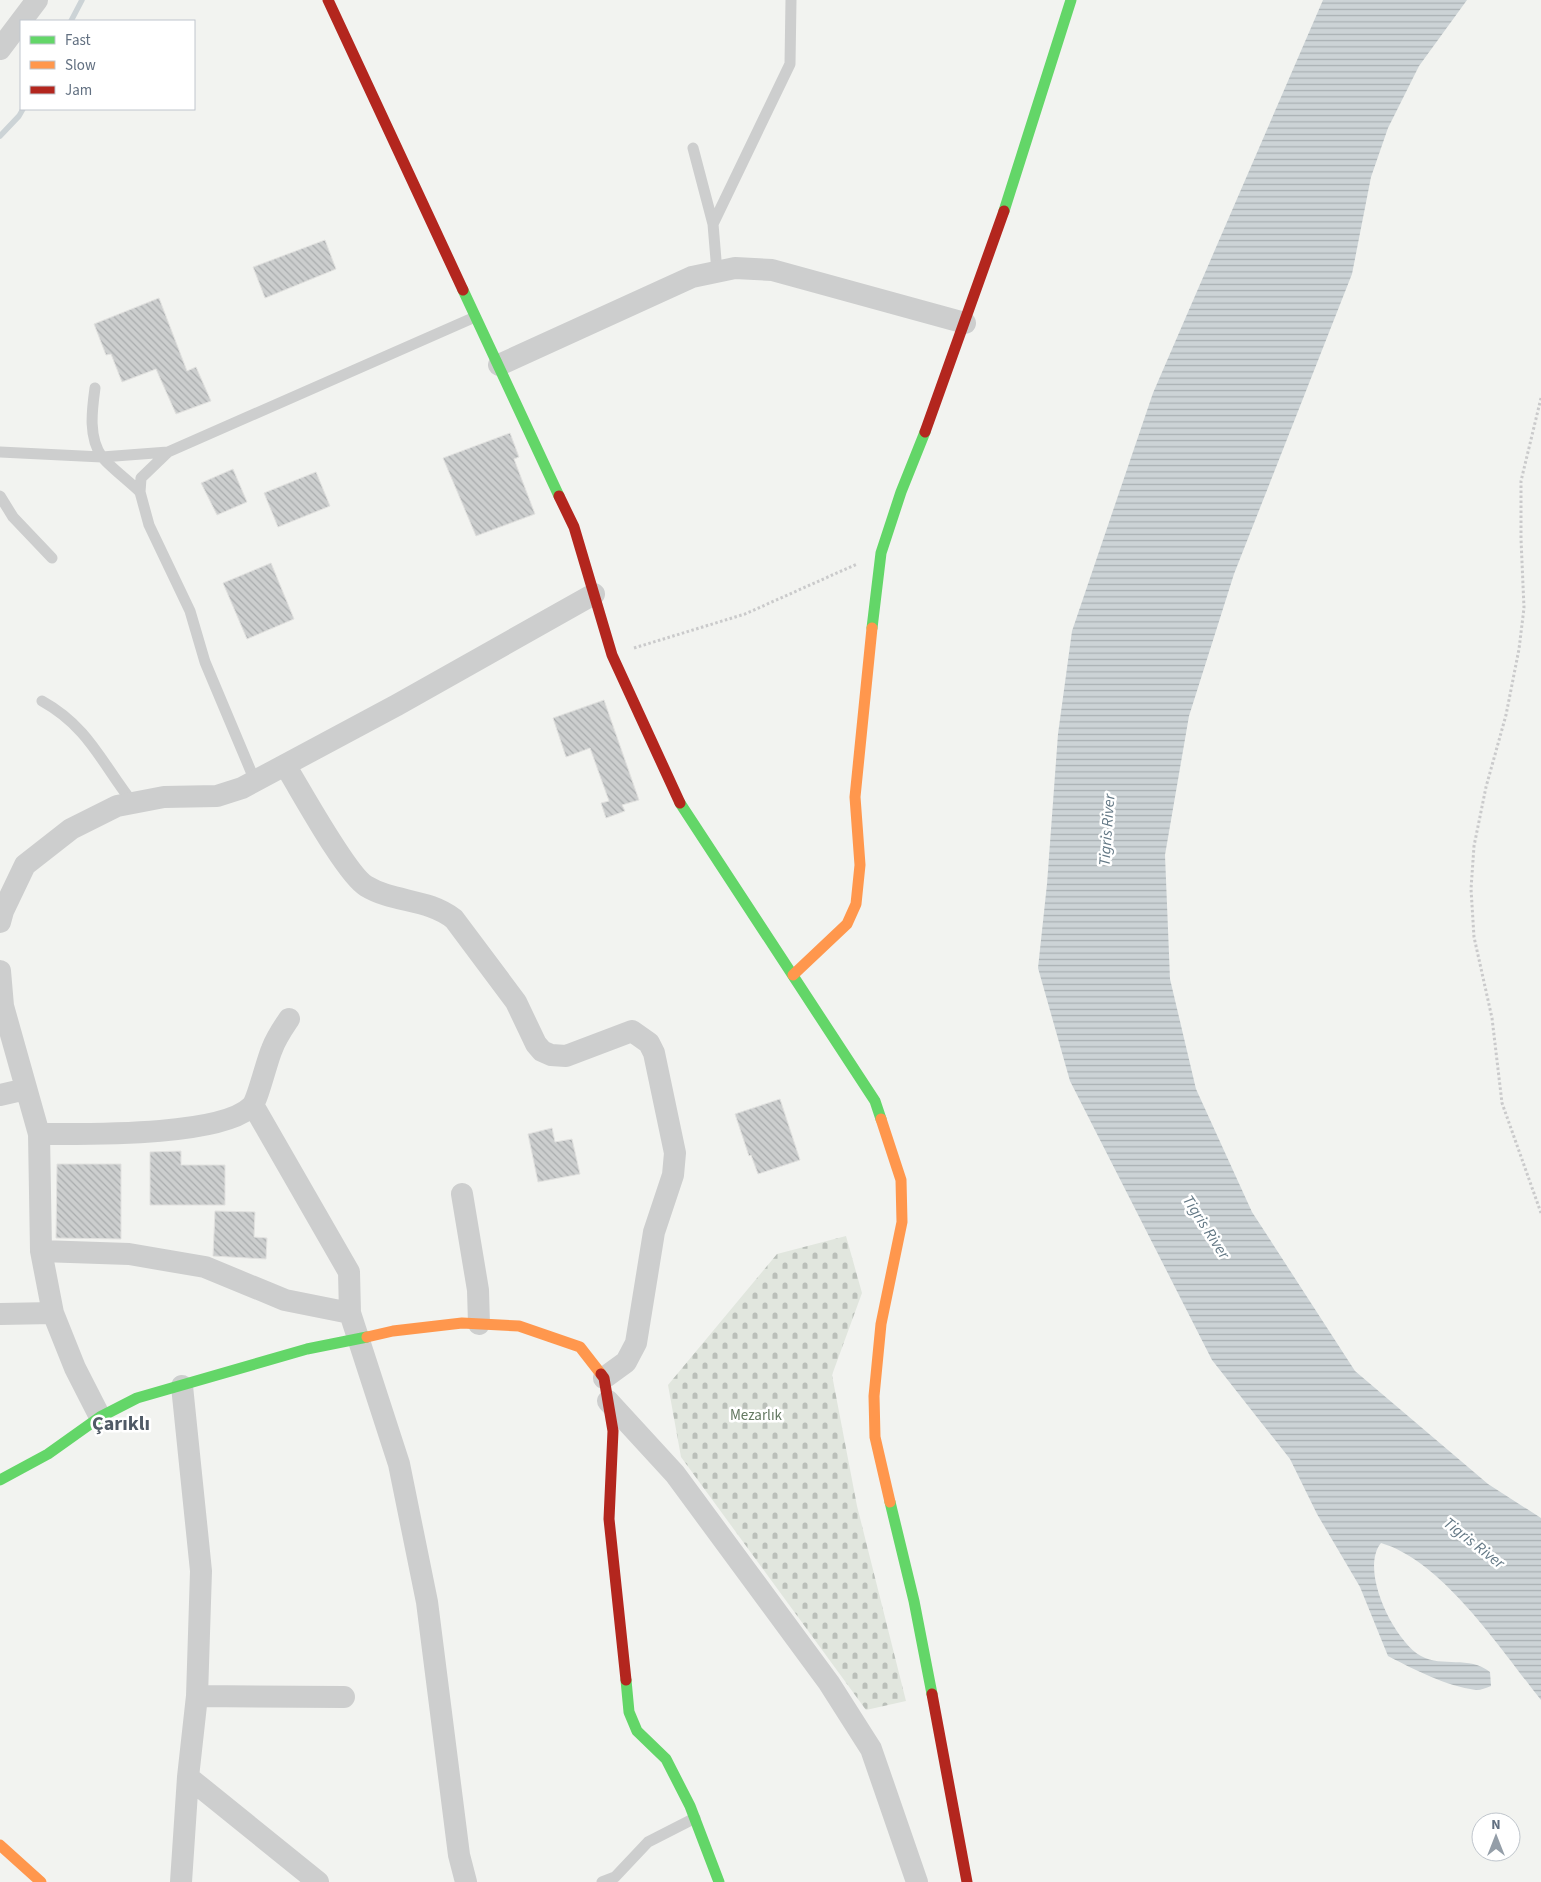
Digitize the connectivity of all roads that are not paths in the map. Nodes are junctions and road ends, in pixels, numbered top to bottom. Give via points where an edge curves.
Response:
1 (37, 0) edge
2 (328, 0) edge
3 (791, 0) edge
4 (1071, 0) edge
5 (22, 20) edge
6 (20, 23) edge
7 (0, 49) edge
8 (693, 148) dead end
9 (713, 224) junction
10 (717, 272) junction
11 (475, 317) junction
12 (965, 323) junction
13 (499, 365) junction
14 (95, 388) dead end
15 (0, 452) edge
16 (168, 452) junction
17 (102, 457) junction
18 (140, 492) junction
19 (0, 496) edge
20 (52, 558) dead end
21 (594, 594) junction
22 (42, 701) dead end
23 (285, 765) junction
24 (255, 781) junction
25 (133, 803) junction
26 (0, 922) edge
27 (0, 971) edge
28 (793, 975) junction
29 (288, 1019) dead end
30 (26, 1088) junction
31 (0, 1095) edge
32 (253, 1105) junction
33 (39, 1134) junction
34 (462, 1194) dead end
35 (41, 1251) junction
36 (53, 1313) junction
37 (350, 1313) junction
38 (0, 1314) edge
39 (479, 1324) junction
40 (358, 1338) junction
41 (604, 1378) junction
42 (182, 1386) junction
43 (608, 1401) junction
44 (100, 1417) junction
45 (0, 1480) edge
46 (197, 1696) junction
47 (344, 1697) dead end
48 (188, 1777) junction
49 (695, 1818) junction
50 (0, 1845) edge
51 (41, 1882) edge
52 (181, 1882) edge
53 (318, 1882) edge
54 (466, 1882) edge
55 (602, 1882) edge
56 (719, 1882) edge
57 (917, 1882) edge
58 (967, 1882) edge

1 - 5 street
2 - 11 main road
3 - 9 lane via 790,64
4 - 12 main road
6 - 7 street
8 - 9 lane
9 - 10 lane
10 - 12 street via 735,268 772,270
10 - 13 street via 692,277
11 - 13 main road
11 - 16 lane
12 - 28 main road via 881,554 855,797 860,865 856,904 847,924
13 - 21 main road via 574,527
14 - 17 lane via 92,411 94,436
15 - 17 lane
16 - 17 lane
16 - 18 lane via 141,478
17 - 18 lane
18 - 24 lane via 149,525 190,611 205,662
19 - 20 lane via 13,517
21 - 23 street
21 - 28 main road via 612,655 674,794
22 - 25 lane via 61,711 79,727
23 - 24 street
23 - 41 street via 344,860 364,885 386,895 441,908 454,919 516,1002 542,1050 551,1055 566,1056 632,1031 649,1042 675,1153 673,1175 654,1232 636,1343 626,1362
24 - 25 street via 217,796 164,797
25 - 26 street via 117,806 70,829 25,865
27 - 30 street via 3,1006
28 - 58 main road via 875,1101 901,1180 902,1222 881,1324 874,1396 875,1437 914,1601
29 - 32 street via 272,1047
30 - 31 street
30 - 33 street
32 - 33 street via 215,1123 159,1130
32 - 37 street via 349,1272
33 - 35 street
34 - 39 street via 478,1290
35 - 36 street
35 - 37 street via 129,1254 205,1267 285,1300
36 - 38 street
36 - 44 street via 75,1368
37 - 40 street
39 - 40 main road via 462,1323
39 - 41 main road via 519,1326 580,1347
40 - 42 main road via 308,1349
40 - 54 street via 399,1464 427,1602 459,1855
41 - 43 main road
42 - 44 main road via 137,1398
42 - 46 street via 201,1571
43 - 49 main road via 613,1431 609,1518 629,1712 637,1730 666,1759
43 - 57 street via 675,1474 829,1683 870,1749
44 - 45 main road via 48,1454
46 - 47 street
46 - 48 street
48 - 52 street
48 - 53 street
49 - 55 lane via 648,1842 615,1877
49 - 56 main road
50 - 51 main road

